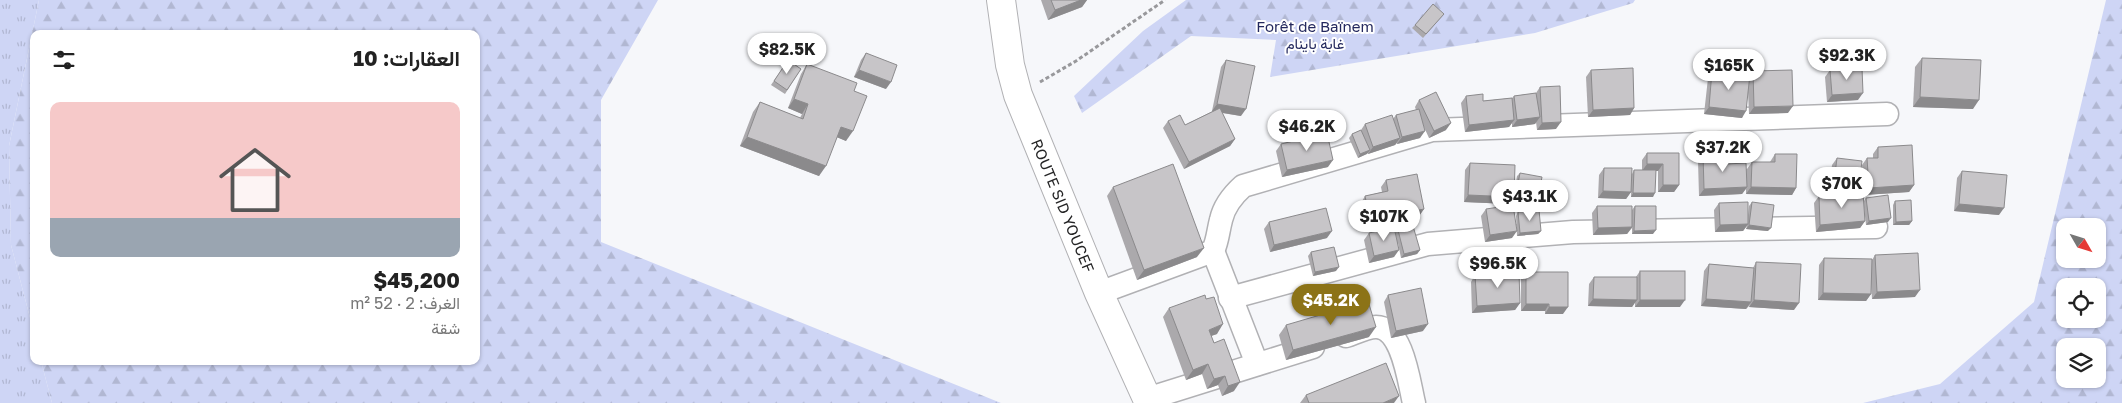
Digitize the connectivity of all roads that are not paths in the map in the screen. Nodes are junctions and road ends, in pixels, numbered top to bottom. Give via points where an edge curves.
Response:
1 (1001, 0) edge
2 (1887, 114) dead end
3 (1876, 227) edge
4 (1213, 251) junction
5 (1098, 293) junction
6 (1230, 298) junction
7 (1257, 364) junction
8 (1148, 401) edge
9 (1414, 403) edge

1 - 5 main road, ROUTE SID YOUCEF via 1010,65 1018,95
2 - 4 street via 1432,130 1242,186 1231,197 1221,218
3 - 6 street via 1573,232 1428,244
4 - 5 street
4 - 6 street
5 - 8 main road, ROUTE SID YOUCEF
6 - 7 street
7 - 8 street
7 - 9 street via 1376,327 1388,331 1397,340

